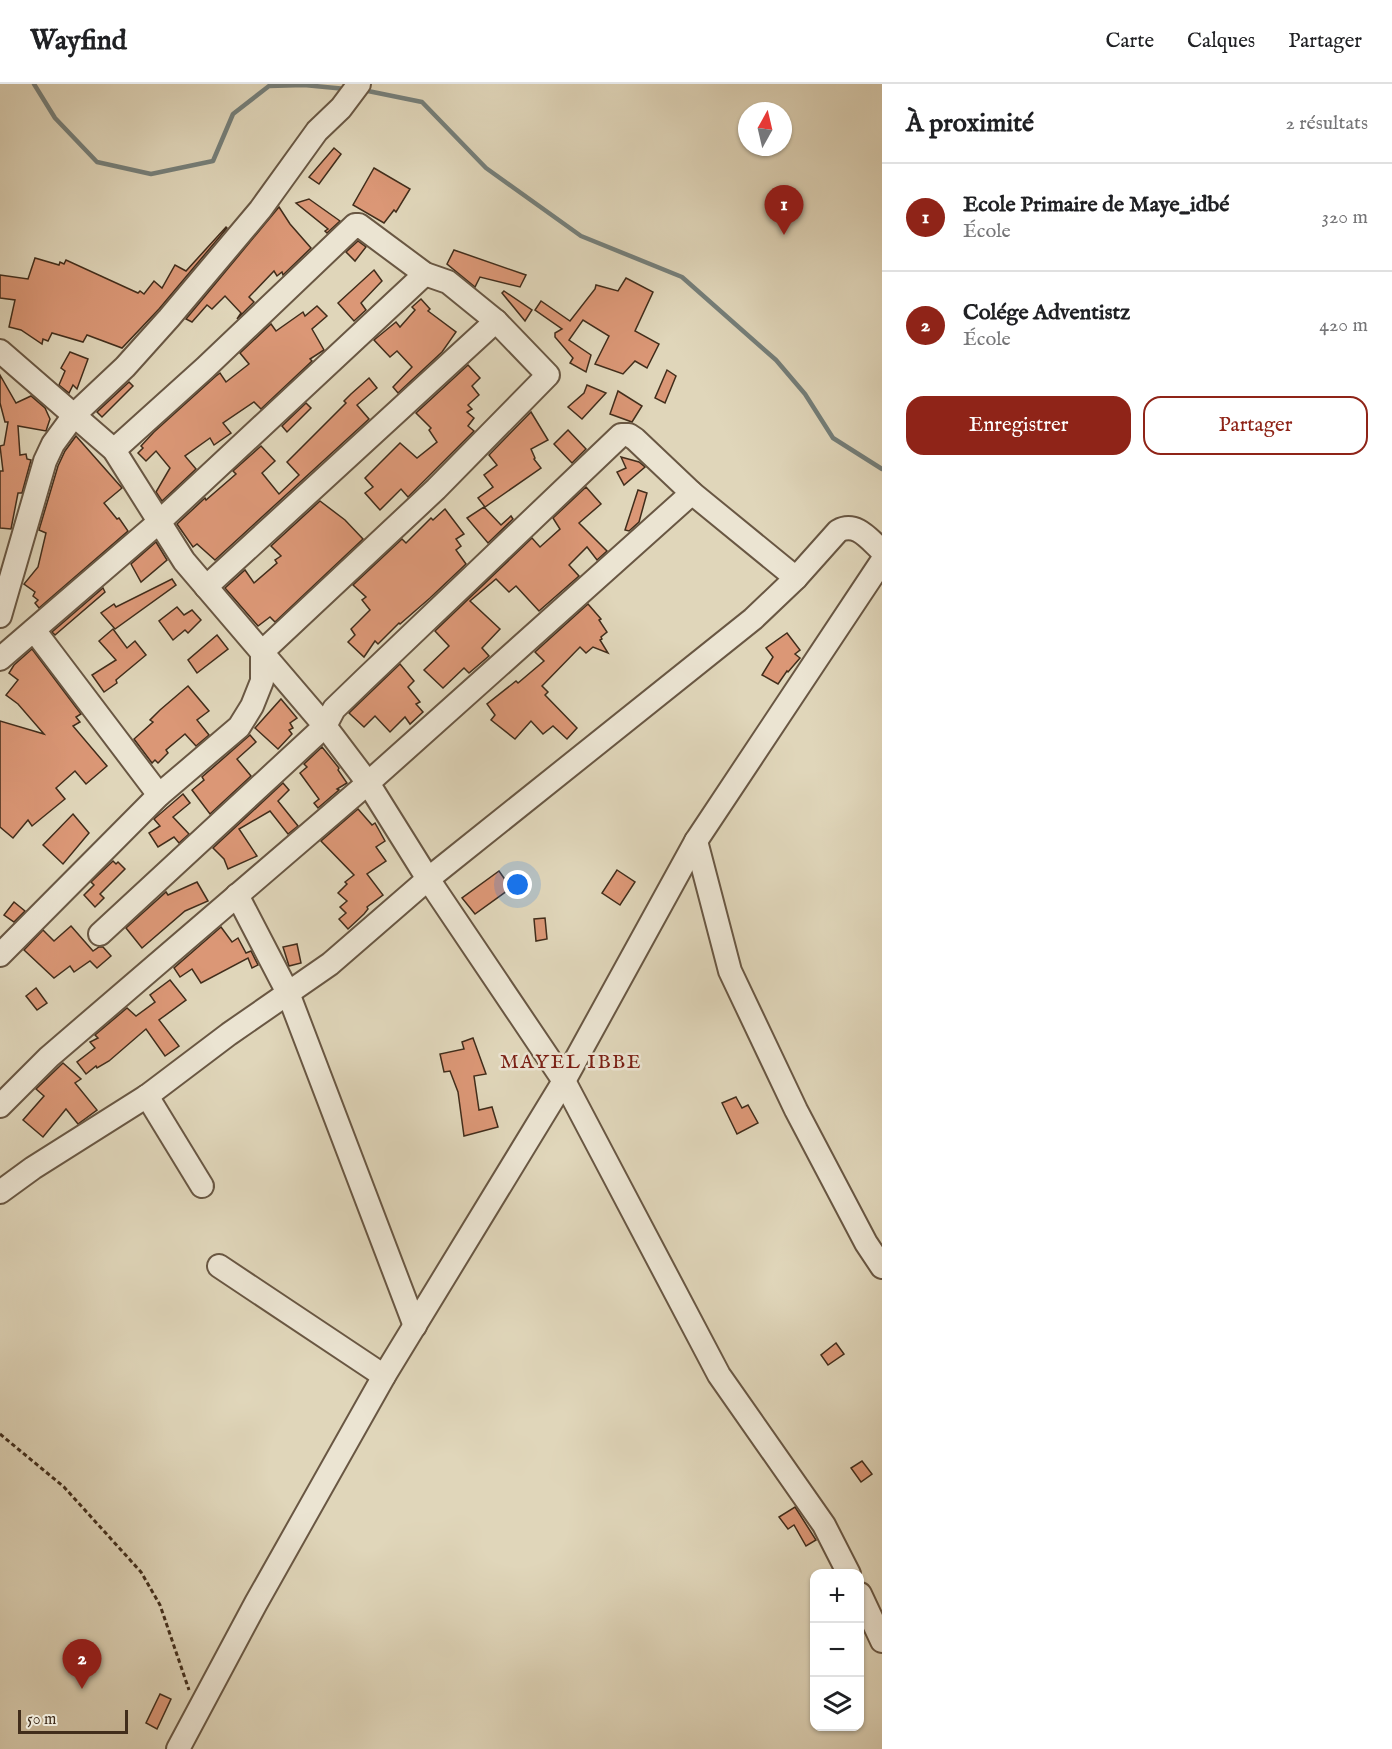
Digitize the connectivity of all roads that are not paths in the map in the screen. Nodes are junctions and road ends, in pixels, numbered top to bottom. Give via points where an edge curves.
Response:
1 (359, 84) edge
2 (425, 274) junction
3 (496, 321) junction
4 (0, 351) edge
5 (75, 414) junction
6 (114, 450) junction
7 (692, 493) junction
8 (159, 522) junction
9 (882, 551) edge
10 (882, 561) edge
11 (6, 574) edge
12 (796, 578) junction
13 (206, 587) junction
14 (0, 616) edge
15 (34, 630) junction
16 (262, 652) junction
17 (0, 659) edge
18 (325, 726) junction
19 (368, 783) junction
20 (159, 795) junction
21 (696, 841) junction
22 (428, 879) junction
23 (237, 895) junction
24 (100, 934) dead end
25 (0, 955) edge
26 (288, 993) junction
27 (564, 1081) junction
28 (147, 1096) junction
29 (0, 1106) edge
30 (202, 1186) dead end
31 (0, 1192) edge
32 (874, 1243) edge
33 (219, 1266) dead end
34 (882, 1267) edge
35 (415, 1326) junction
36 (384, 1376) junction
37 (846, 1569) edge
38 (864, 1603) edge
39 (882, 1641) edge
40 (178, 1749) edge

1 - 5 street via 169,318
2 - 3 street via 448,282
2 - 6 street via 359,225 351,227
2 - 8 street
3 - 13 street
3 - 16 street via 547,372 547,378 436,489
4 - 5 street
5 - 6 street
5 - 11 street via 45,461
6 - 8 street
7 - 12 street
7 - 18 street via 635,439 621,435 334,709
7 - 19 street
8 - 13 street
8 - 15 street
9 - 12 street via 863,533 846,526
10 - 21 street
11 - 14 street
12 - 22 street via 753,619
13 - 16 street
15 - 17 street
15 - 20 street
16 - 18 street
16 - 20 street via 262,681 239,727
18 - 19 street
18 - 24 street
19 - 22 street
19 - 23 street
20 - 25 street
21 - 27 street
21 - 32 street via 730,971 796,1110
22 - 26 street via 330,963
22 - 27 street
23 - 26 street
23 - 29 street via 49,1057
26 - 28 street
26 - 35 street
27 - 35 street
27 - 37 street via 719,1375 824,1525
28 - 30 street
28 - 31 street
32 - 34 street
33 - 36 street
35 - 36 street
36 - 40 street
38 - 39 street

